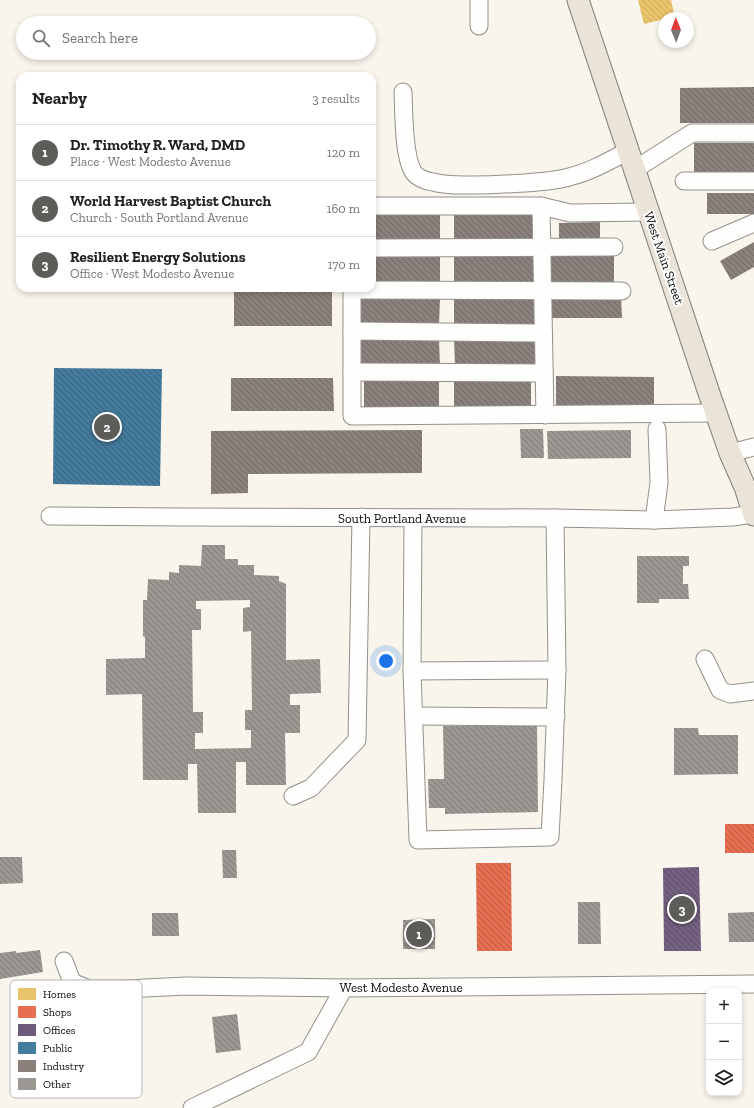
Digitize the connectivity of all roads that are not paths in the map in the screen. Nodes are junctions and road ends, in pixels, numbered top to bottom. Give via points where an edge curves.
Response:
1 (479, 0) edge
2 (578, 0) edge
3 (479, 26) dead end
4 (403, 92) dead end
5 (754, 133) edge
6 (631, 160) junction
7 (684, 181) dead end
8 (754, 181) edge
9 (376, 206) edge
10 (541, 206) junction
11 (648, 212) junction
12 (754, 223) edge
13 (712, 241) dead end
14 (614, 247) dead end
15 (376, 248) edge
16 (541, 248) junction
17 (376, 289) edge
18 (542, 291) junction
19 (622, 291) dead end
20 (352, 292) edge
21 (352, 331) junction
22 (544, 333) junction
23 (352, 372) junction
24 (544, 373) junction
25 (716, 413) junction
26 (545, 415) junction
27 (656, 429) dead end
28 (754, 447) edge
29 (730, 453) junction
30 (749, 486) edge
31 (754, 514) edge
32 (50, 516) dead end
33 (360, 518) junction
34 (413, 518) junction
35 (555, 518) junction
36 (654, 520) junction
37 (705, 659) dead end
38 (557, 670) junction
39 (412, 671) junction
40 (754, 691) edge
41 (414, 716) junction
42 (556, 717) junction
43 (293, 796) dead end
44 (64, 961) dead end
45 (71, 980) edge
46 (754, 984) edge
47 (142, 987) edge
48 (344, 988) junction
49 (192, 1108) edge

1 - 3 street
2 - 6 main road, West Main Street
4 - 6 street via 406,150 410,165 415,174 433,182 451,185 492,185 556,180 608,161
5 - 6 street via 692,133
6 - 11 main road, West Main Street
7 - 8 street
9 - 10 street
10 - 11 street via 570,213
10 - 16 street
11 - 25 main road, West Main Street
12 - 13 street
14 - 16 street
15 - 16 street
16 - 18 street
17 - 18 street
18 - 19 street
18 - 22 street
20 - 21 street
21 - 22 street
21 - 23 street
22 - 24 street
23 - 24 street
23 - 26 street via 352,416
24 - 26 street
25 - 26 street
25 - 29 main road, West Main Street
27 - 36 street via 658,484
28 - 29 street
29 - 30 main road, West Main Street
30 - 31 main road, West Main Street
31 - 36 street, South Portland Avenue
32 - 33 street, South Portland Avenue
33 - 34 street, South Portland Avenue
33 - 43 street via 357,740 311,788
34 - 35 street, South Portland Avenue
34 - 39 street
35 - 36 street, South Portland Avenue
35 - 38 street
37 - 40 street via 720,690 730,694
38 - 39 street
38 - 42 street
39 - 41 street
41 - 42 street
41 - 42 street via 418,840 550,837
44 - 45 street, West Modesto Avenue
46 - 48 street, West Modesto Avenue
47 - 48 street, West Modesto Avenue
48 - 49 street via 308,1052

